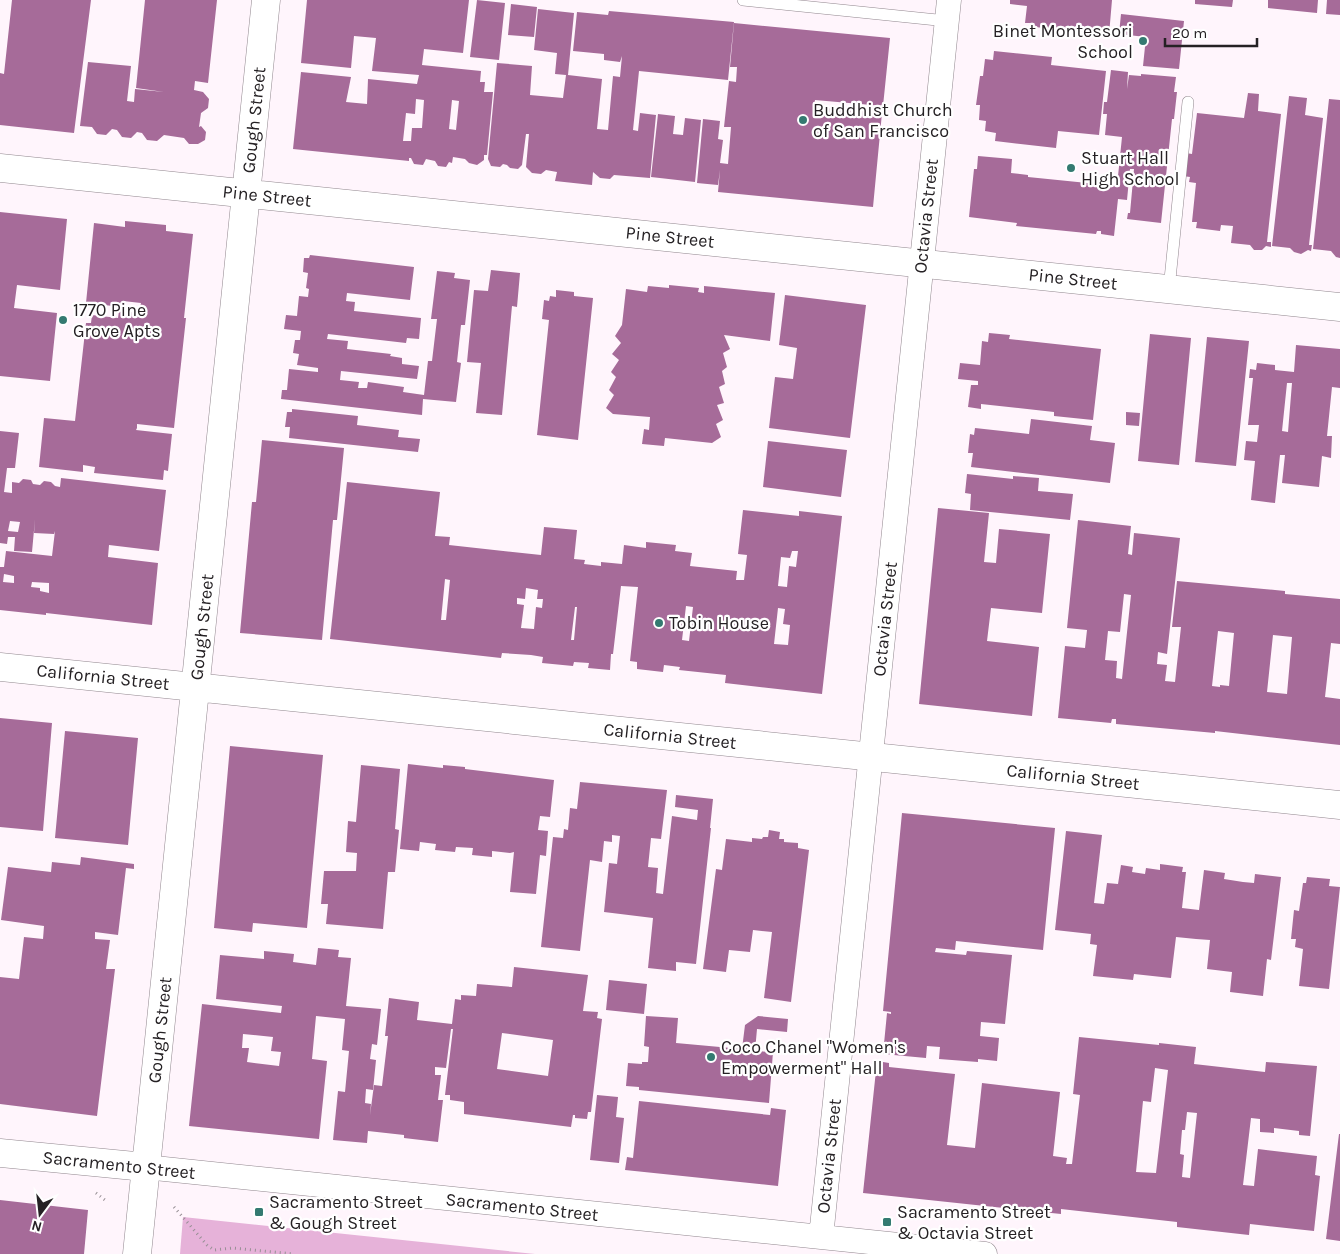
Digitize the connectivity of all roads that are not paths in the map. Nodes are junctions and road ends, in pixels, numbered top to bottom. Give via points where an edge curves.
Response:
1 (266, 0) edge
2 (743, 0) edge
3 (948, 10) edge
4 (1188, 102) dead end
5 (0, 168) edge
6 (246, 194) junction
7 (922, 264) junction
8 (1169, 289) junction
9 (1340, 307) edge
10 (0, 667) edge
11 (196, 687) junction
12 (870, 757) junction
13 (1340, 805) edge
14 (0, 1152) edge
15 (145, 1167) junction
16 (821, 1237) junction
17 (137, 1254) edge
18 (985, 1254) edge

1 - 6 street, Gough Street
2 - 3 lane
3 - 7 street, Octavia Street
4 - 8 lane
5 - 6 street, Pine Street
6 - 7 street, Pine Street
6 - 11 street, Gough Street
7 - 8 street, Pine Street
7 - 12 street, Octavia Street
8 - 9 street, Pine Street
10 - 11 street, California Street
11 - 12 street, California Street
11 - 15 street, Gough Street
12 - 13 street, California Street
12 - 16 street, Octavia Street
14 - 15 street, Sacramento Street
15 - 16 street, Sacramento Street
15 - 17 street, Gough Street
16 - 18 street, Sacramento Street

